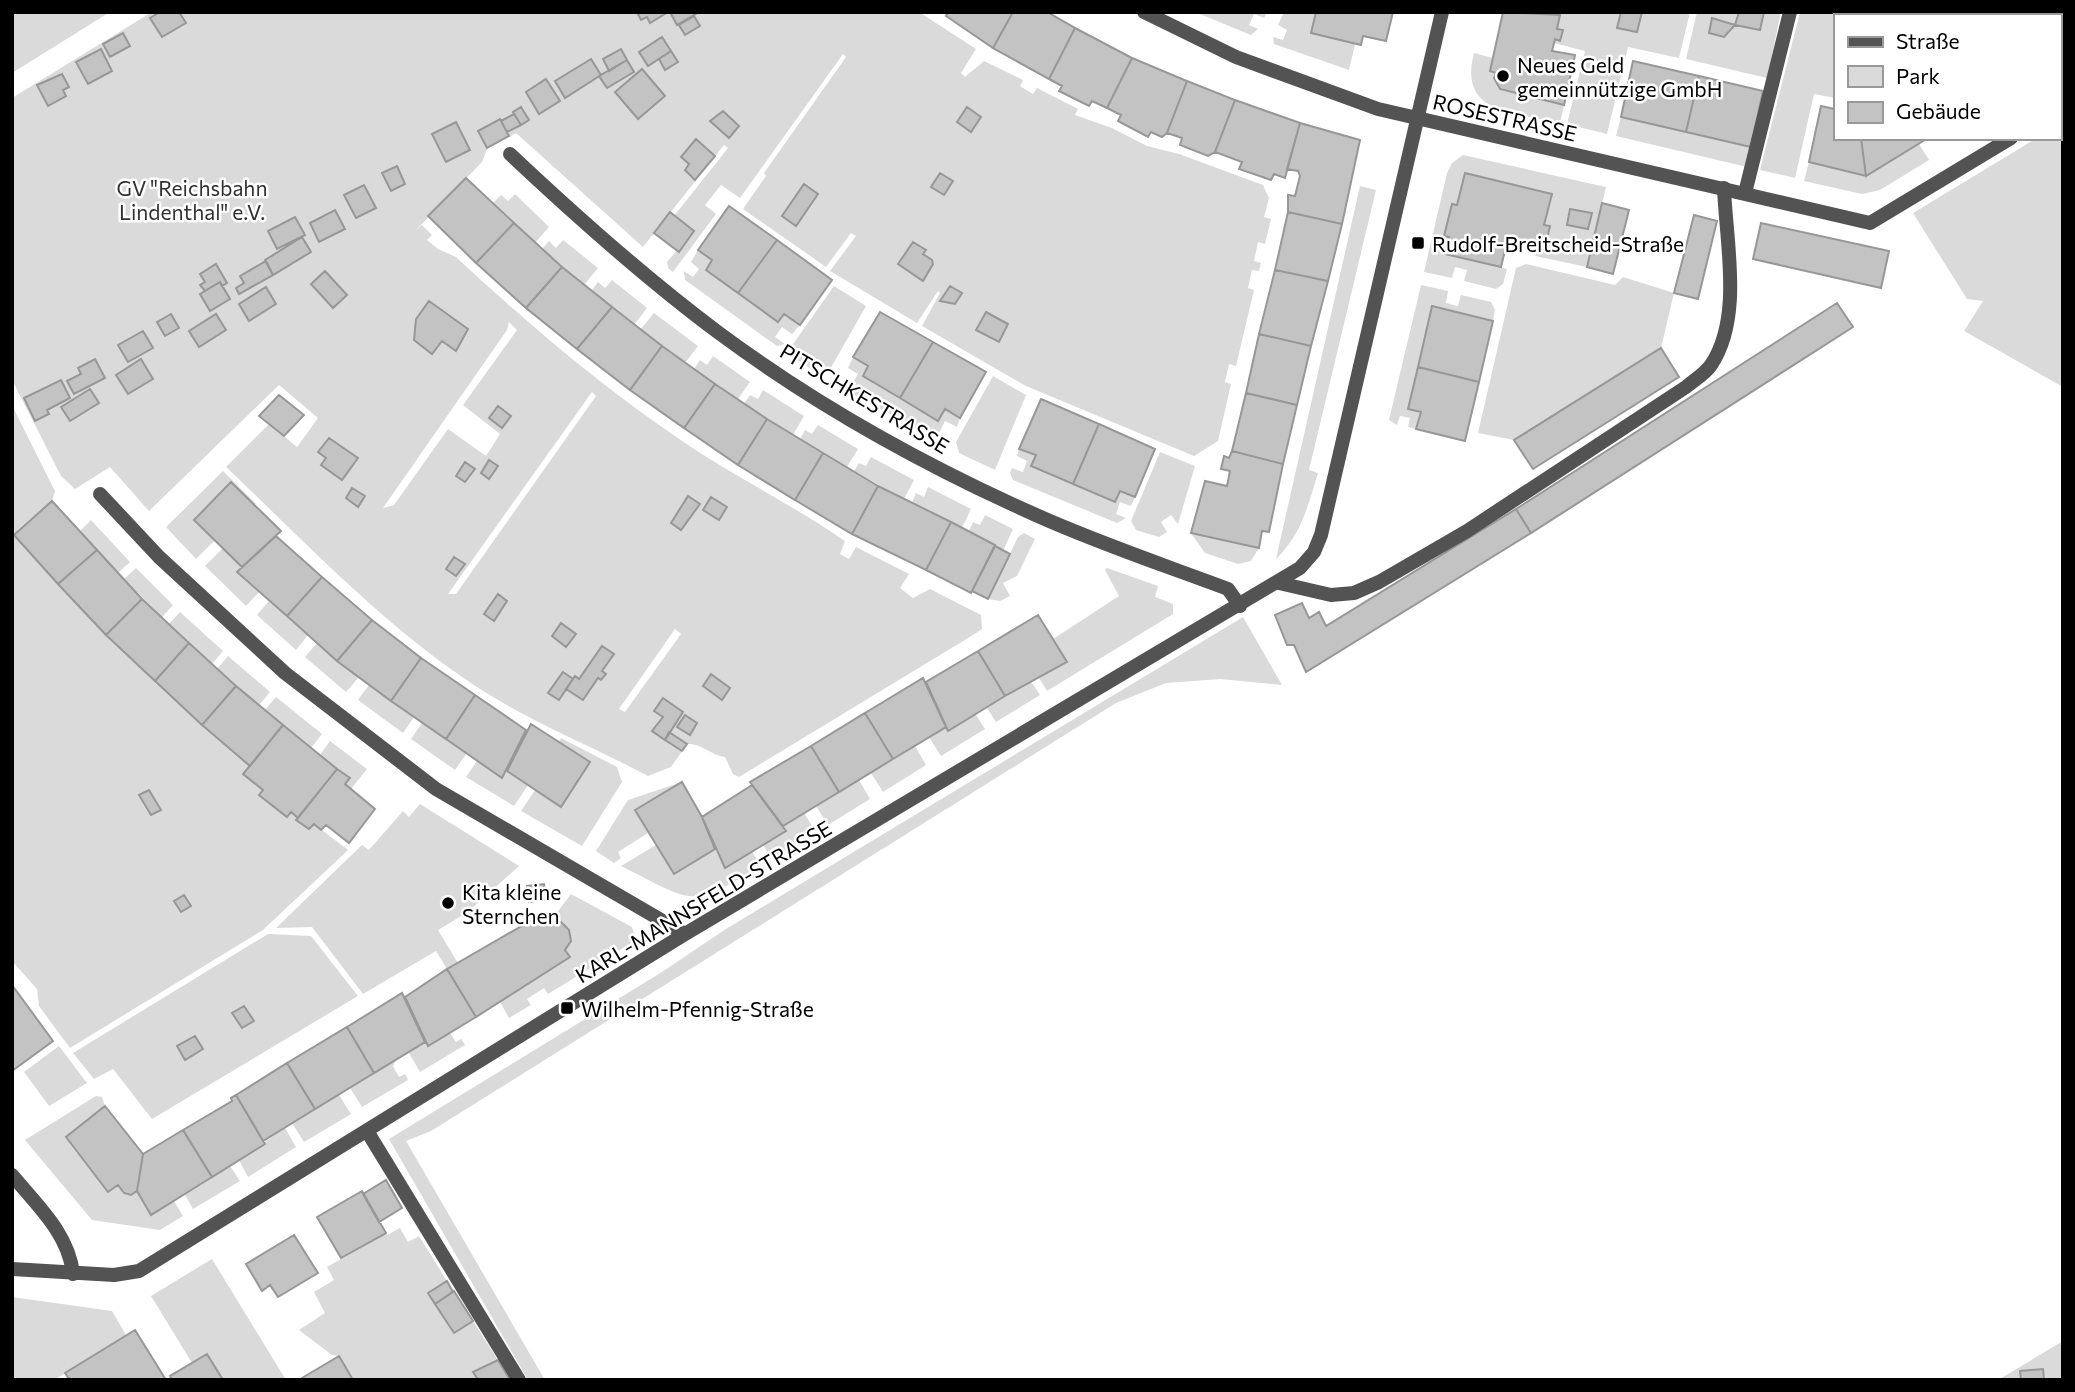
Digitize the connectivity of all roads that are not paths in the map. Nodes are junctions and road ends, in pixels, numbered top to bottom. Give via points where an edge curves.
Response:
1 (1144, 12) edge
2 (1442, 12) edge
3 (1790, 12) edge
4 (1418, 118) junction
5 (2008, 140) edge
6 (510, 154) dead end
7 (1724, 188) junction
8 (1745, 193) junction
9 (100, 494) dead end
10 (1279, 583) junction
11 (1240, 606) junction
12 (685, 934) junction
13 (367, 1131) junction
14 (12, 1175) edge
15 (12, 1269) edge
16 (73, 1274) junction
17 (519, 1380) edge

1 - 4 street, ROSESTRASSE via 1236,57 1378,109
2 - 4 street
3 - 8 street
4 - 7 street, ROSESTRASSE
4 - 10 street via 1321,535 1308,560
5 - 8 street, ROSESTRASSE via 1870,223
6 - 11 street, PITSCHKESTRASSE via 653,281 792,383 952,474 1037,516 1228,589
7 - 8 street, ROSESTRASSE
7 - 10 street via 1729,305 1721,346 1710,368 1467,531 1379,582 1354,593 1331,595
9 - 12 street via 159,557 285,673 436,789
10 - 11 street, KARL-MANNSFELD-STRASSE
11 - 12 street, KARL-MANNSFELD-STRASSE
12 - 13 street, KARL-MANNSFELD-STRASSE
13 - 16 street, KARL-MANNSFELD-STRASSE via 139,1271
13 - 17 street
14 - 16 street via 64,1241
15 - 16 street, KARL-MANNSFELD-STRASSE

